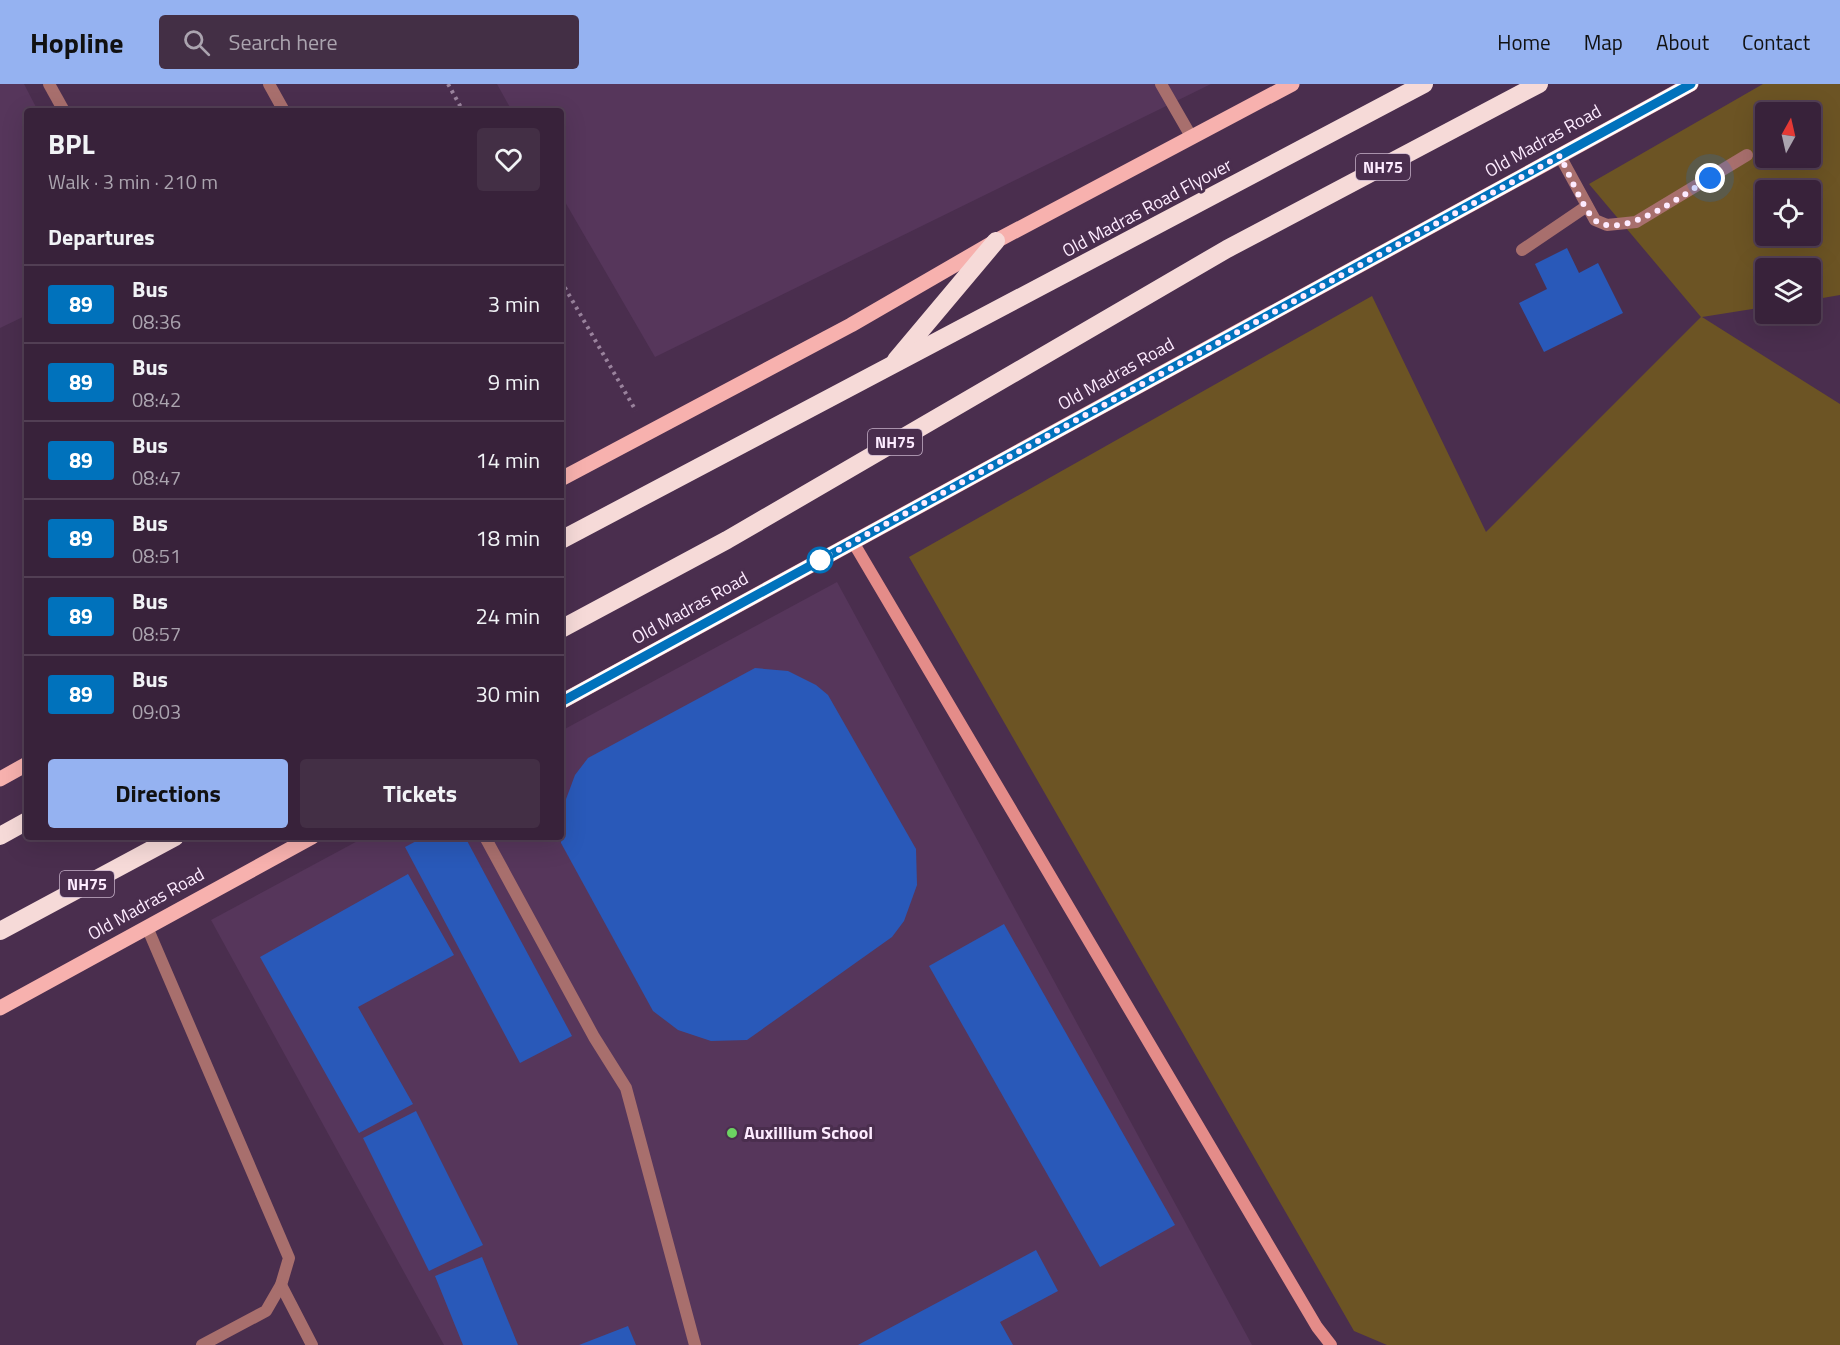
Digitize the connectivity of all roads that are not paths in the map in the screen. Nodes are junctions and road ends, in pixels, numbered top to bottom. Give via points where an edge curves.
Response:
1 (49, 84) edge
2 (269, 84) edge
3 (1161, 84) edge
4 (1292, 84) edge
5 (1424, 84) edge
6 (1539, 84) edge
7 (1691, 84) edge
8 (62, 108) edge
9 (282, 108) edge
10 (1192, 138) junction
11 (1747, 155) dead end
12 (1560, 156) junction
13 (1587, 207) junction
14 (996, 241) junction
15 (1522, 249) dead end
16 (889, 368) junction
17 (564, 477) edge
18 (564, 538) edge
19 (853, 542) junction
20 (564, 627) edge
21 (564, 700) edge
22 (24, 766) edge
23 (0, 779) edge
24 (24, 823) edge
25 (0, 836) edge
26 (169, 840) edge
27 (306, 840) edge
28 (487, 840) edge
29 (147, 927) junction
30 (0, 931) edge
31 (0, 1008) edge
32 (281, 1285) junction
33 (202, 1345) edge
34 (312, 1345) edge
35 (695, 1345) edge
36 (1331, 1345) edge

1 - 8 lane
2 - 9 lane
3 - 10 lane
4 - 10 main road
5 - 16 highway, Old Madras Road Flyover
6 - 20 highway, NH75 via 1227,249 727,540
7 - 12 main road, Old Madras Road
10 - 14 main road
11 - 13 lane via 1636,222 1607,225 1595,220
12 - 13 lane
12 - 19 main road, Old Madras Road
13 - 15 lane
14 - 16 highway
14 - 17 main road via 878,310
16 - 18 highway
19 - 21 main road, Old Madras Road
19 - 36 street
22 - 23 main road
24 - 25 highway
26 - 30 highway, NH75
27 - 29 main road, Old Madras Road
28 - 35 lane via 626,1088
29 - 31 main road, Old Madras Road
29 - 32 lane via 289,1257
32 - 33 lane via 266,1311
32 - 34 lane

